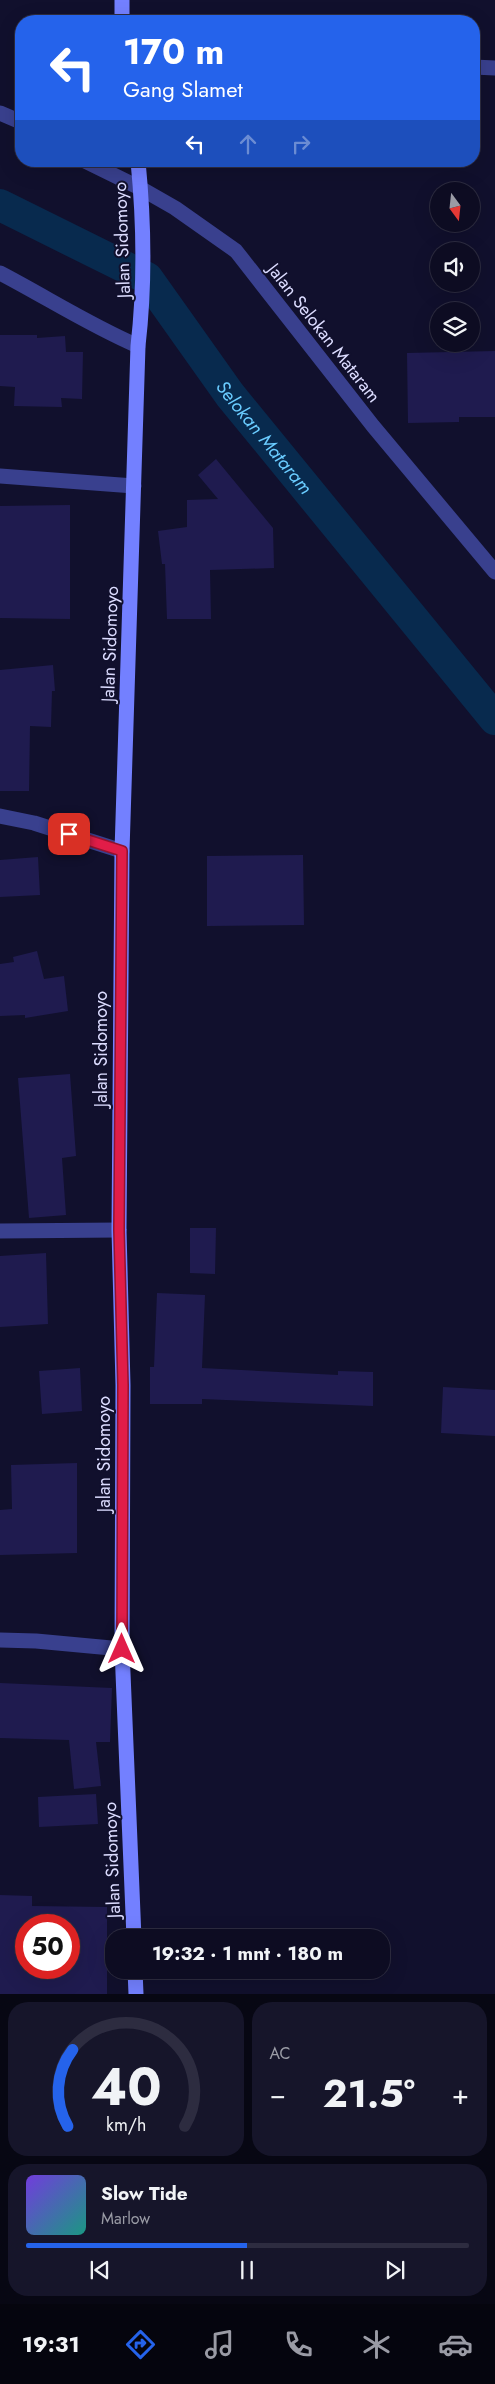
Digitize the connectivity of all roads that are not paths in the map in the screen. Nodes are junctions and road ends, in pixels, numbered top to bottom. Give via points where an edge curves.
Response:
1 (122, 0) edge
2 (122, 15) edge
3 (480, 67) edge
4 (495, 68) edge
5 (0, 113) edge
6 (15, 119) edge
7 (97, 167) edge
8 (138, 167) edge
9 (140, 188) junction
10 (0, 273) edge
11 (138, 346) junction
12 (0, 476) edge
13 (134, 486) junction
14 (495, 572) edge
15 (0, 816) edge
16 (122, 851) junction
17 (119, 1230) junction
18 (0, 1231) edge
19 (0, 1640) edge
20 (122, 1649) junction
21 (134, 1929) edge
22 (136, 1979) edge
23 (136, 1994) edge

1 - 2 main road
3 - 4 street
5 - 6 street
7 - 9 street, Jalan Selokan Mataram
8 - 9 main road, Jalan Sidomoyo
9 - 11 main road, Jalan Sidomoyo via 143,304
9 - 14 street, Jalan Selokan Mataram via 236,251 373,426
10 - 11 street via 105,332
11 - 13 main road, Jalan Sidomoyo
12 - 13 street
13 - 16 main road, Jalan Sidomoyo
15 - 16 street
16 - 17 main road, Jalan Sidomoyo
17 - 18 street
17 - 20 main road, Jalan Sidomoyo via 123,1385
19 - 20 street
20 - 21 main road, Jalan Sidomoyo
22 - 23 main road

